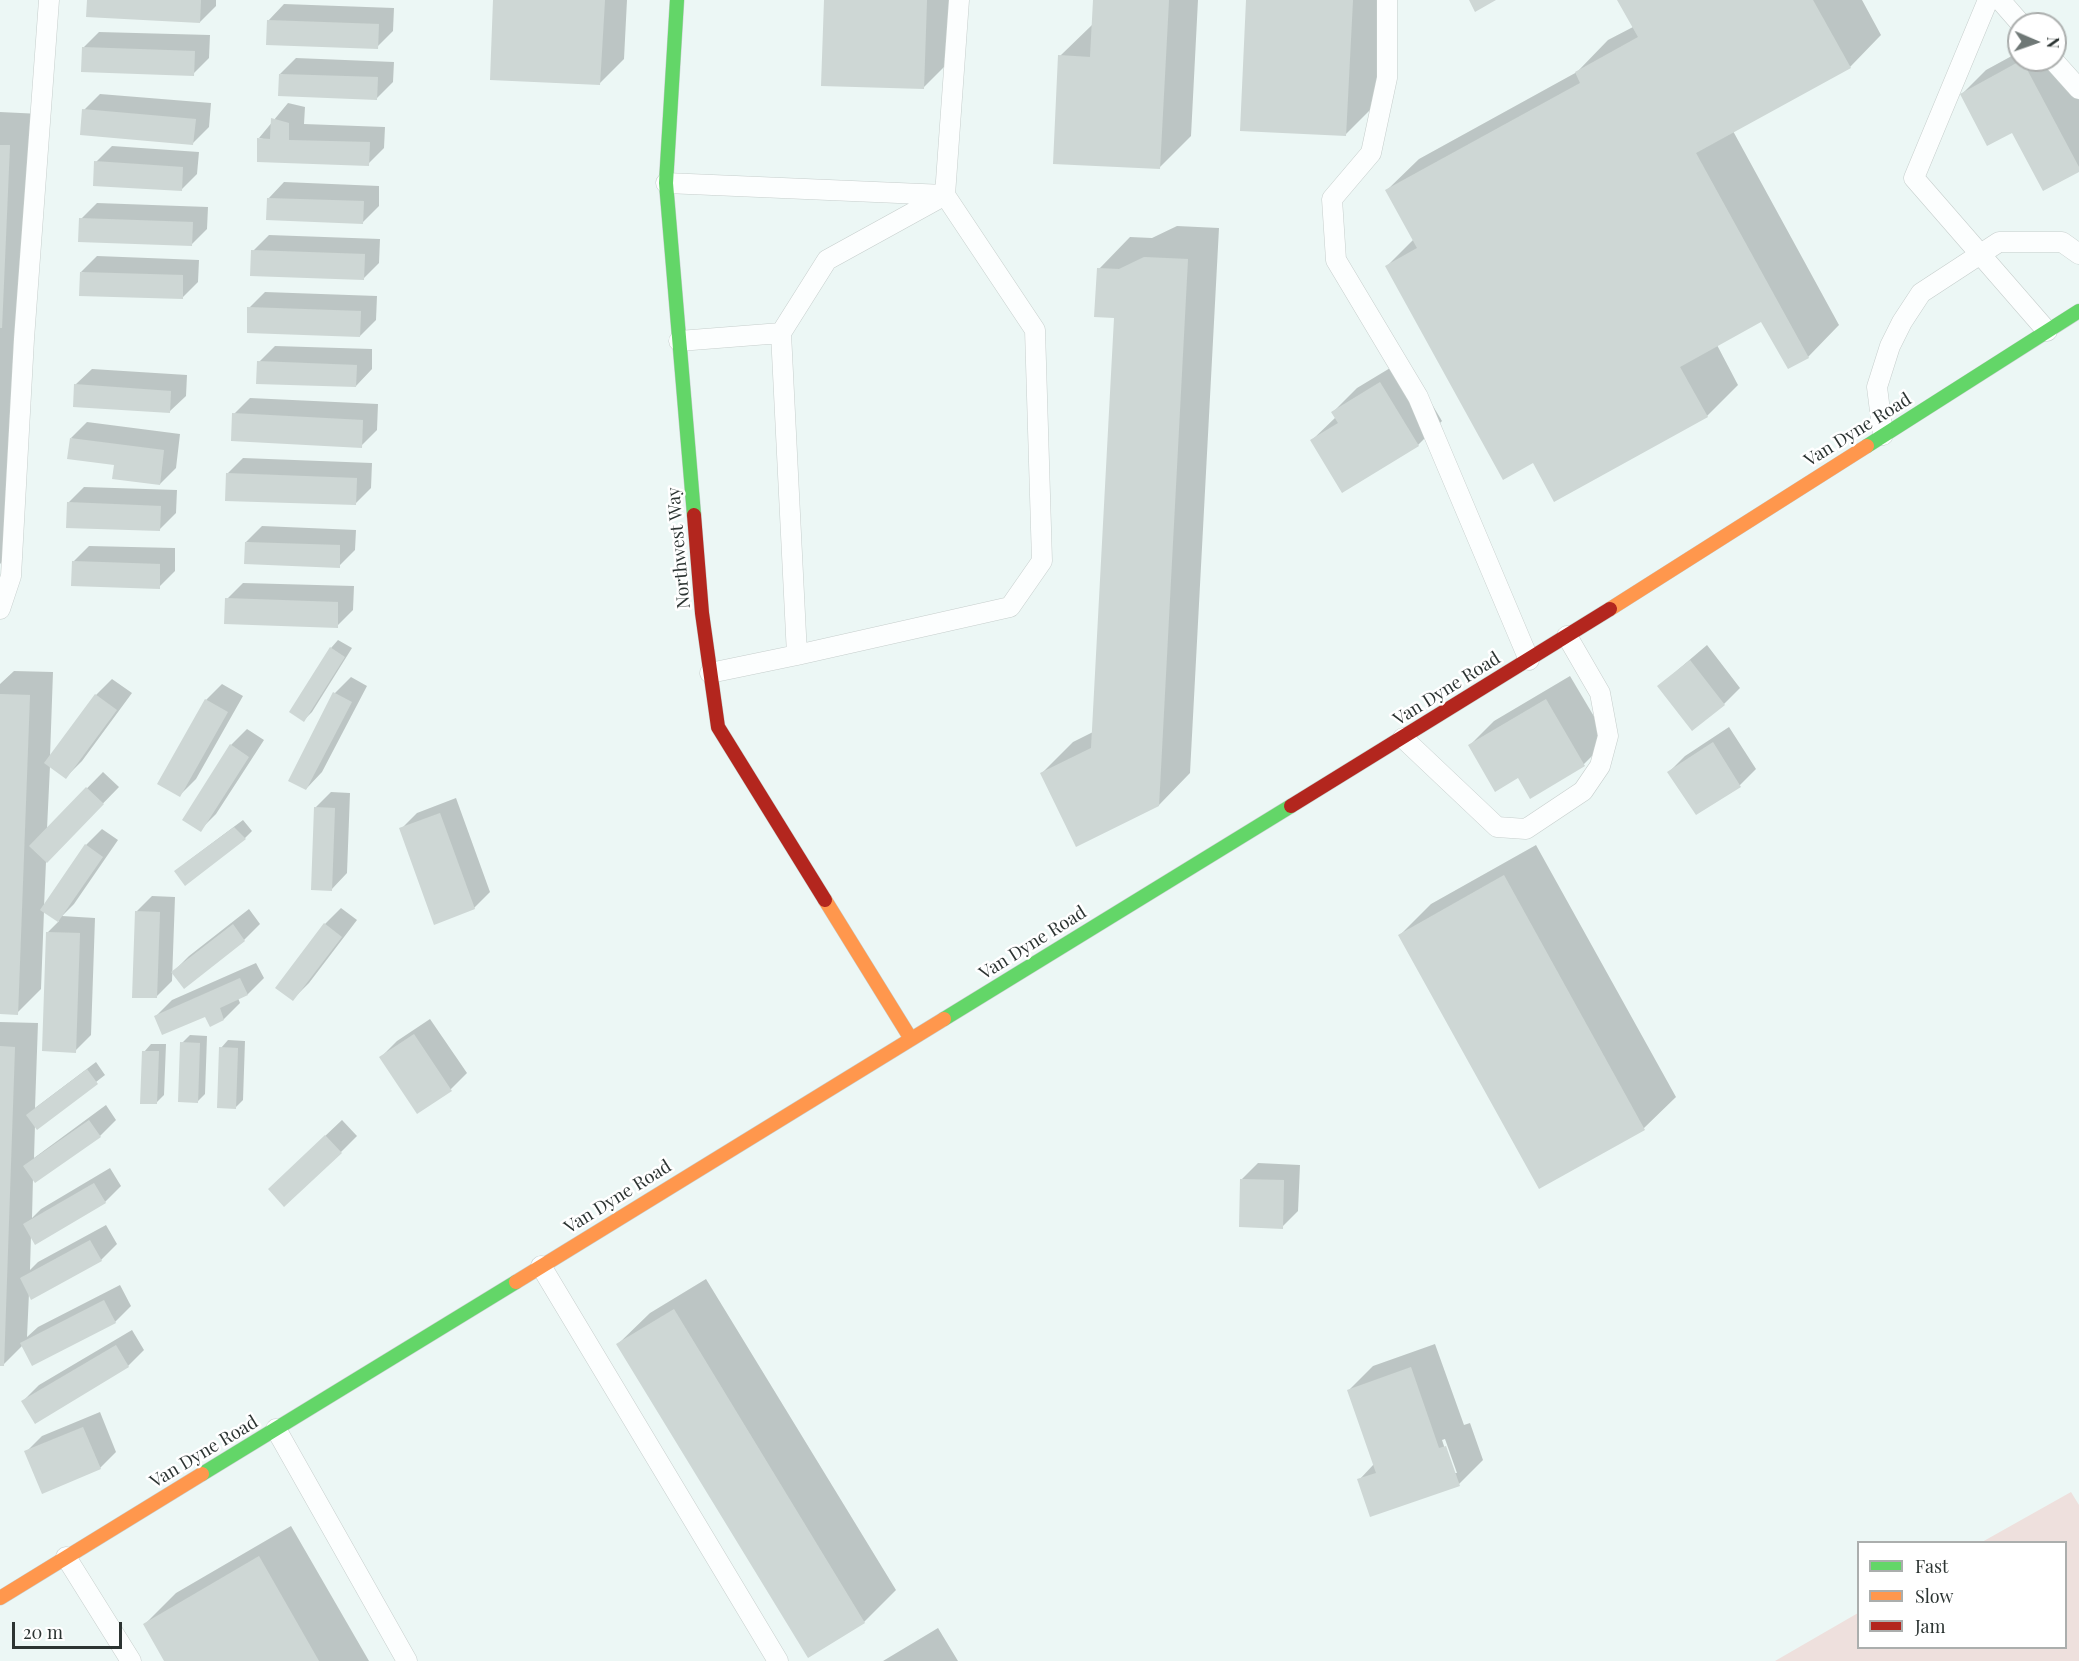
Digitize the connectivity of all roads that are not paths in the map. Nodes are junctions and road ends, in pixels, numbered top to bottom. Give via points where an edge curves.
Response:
1 (49, 0) edge
2 (677, 0) edge
3 (959, 0) edge
4 (1387, 0) edge
5 (1988, 0) edge
6 (2000, 0) edge
7 (2010, 12) edge
8 (2064, 72) edge
9 (2079, 89) edge
10 (666, 183) junction
11 (945, 195) junction
12 (1980, 254) junction
13 (2079, 254) edge
14 (2079, 311) edge
15 (2047, 331) junction
16 (782, 333) junction
17 (679, 341) junction
18 (1883, 435) junction
19 (0, 609) edge
20 (1567, 636) junction
21 (797, 655) junction
22 (1529, 660) junction
23 (710, 673) junction
24 (1403, 738) junction
25 (911, 1039) junction
26 (541, 1266) junction
27 (276, 1429) junction
28 (66, 1557) junction
29 (0, 1598) edge
30 (131, 1661) edge
31 (407, 1661) edge
32 (778, 1661) edge

1 - 19 lane via 11,576
2 - 10 street, Northwest Way
3 - 11 lane
4 - 22 lane via 1387,78 1371,153 1332,199 1336,260 1418,397
5 - 12 lane via 1914,178
6 - 7 lane
8 - 9 lane
10 - 11 lane
10 - 17 street, Northwest Way
11 - 16 lane via 827,260
11 - 21 lane via 1035,330 1042,561 1010,607
12 - 13 lane via 1999,242 2062,242
12 - 15 lane
12 - 18 lane via 1921,293 1902,322 1877,387
14 - 15 street, Van Dyne Road
15 - 18 street, Van Dyne Road
16 - 17 lane
16 - 21 lane
17 - 23 street, Northwest Way
18 - 20 street, Van Dyne Road
20 - 22 street, Van Dyne Road
20 - 24 lane via 1600,693 1608,735 1600,766 1583,791 1526,829 1497,827
21 - 23 lane
22 - 24 street, Van Dyne Road
23 - 25 street, Northwest Way via 718,727
24 - 25 street, Van Dyne Road
25 - 26 street, Van Dyne Road
26 - 27 street, Van Dyne Road
26 - 32 lane
27 - 28 street, Van Dyne Road
27 - 31 lane
28 - 29 street, Van Dyne Road
28 - 30 lane

